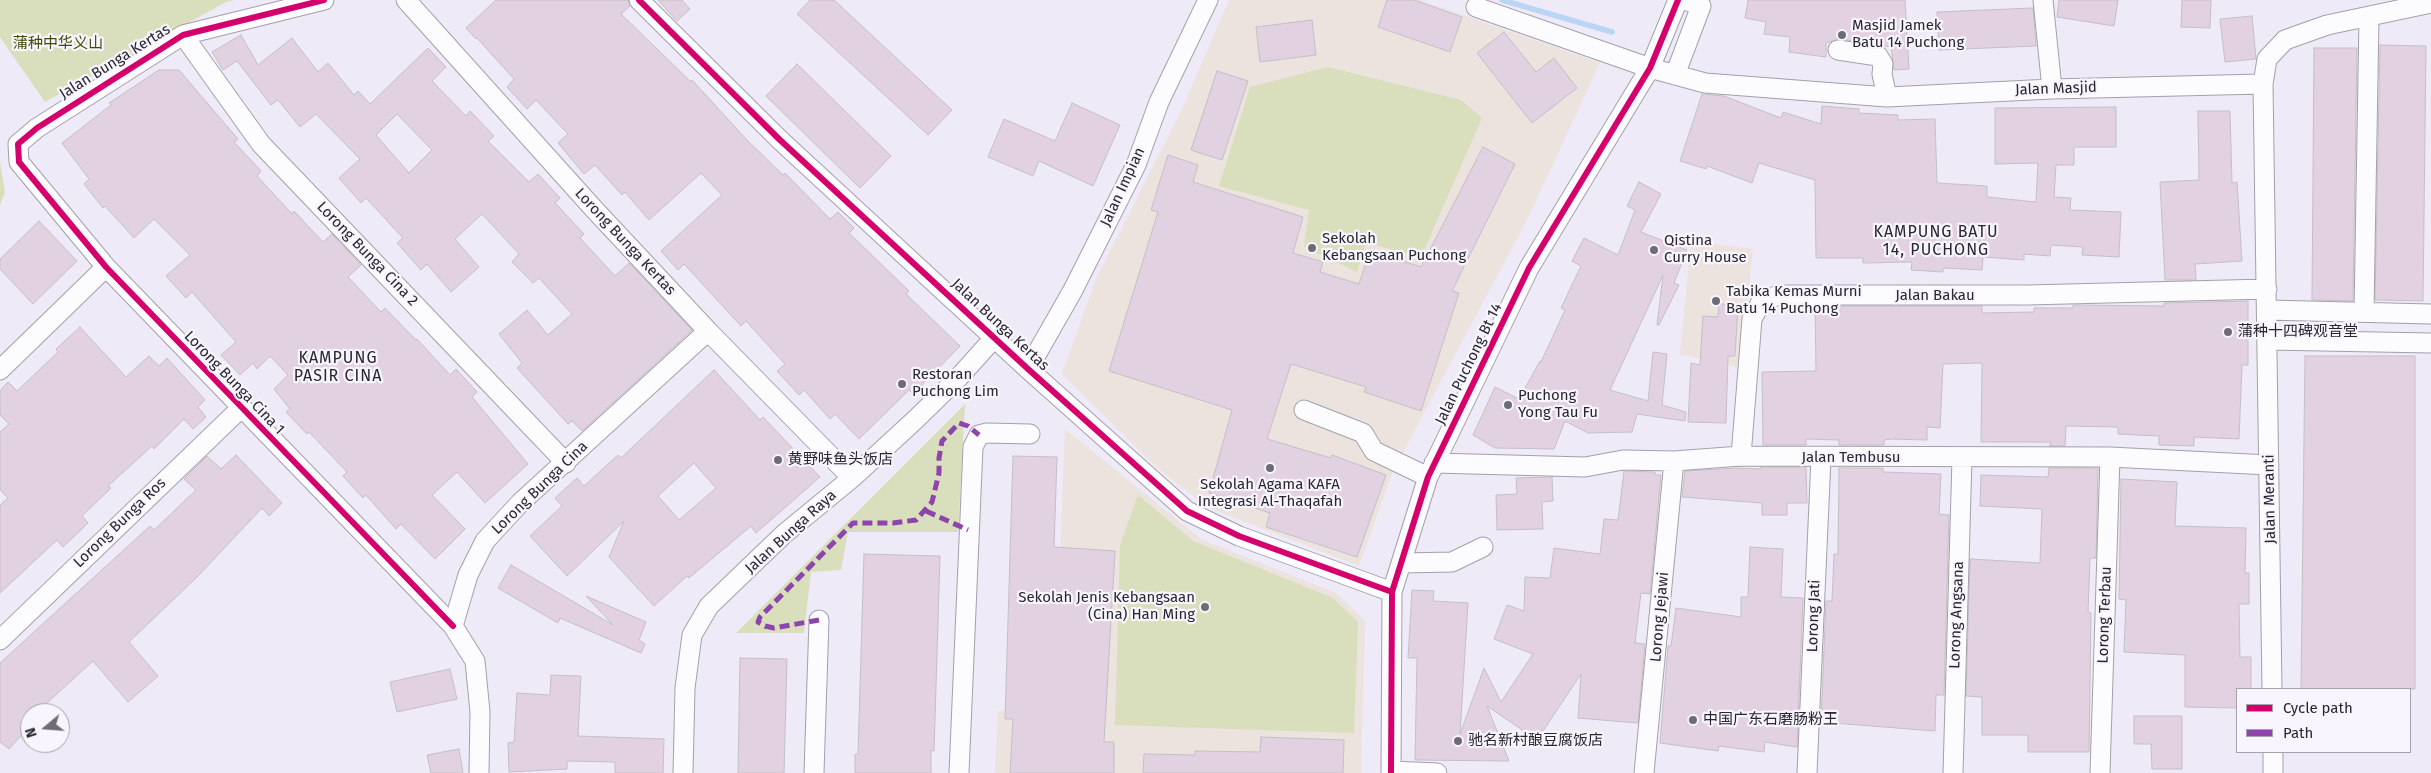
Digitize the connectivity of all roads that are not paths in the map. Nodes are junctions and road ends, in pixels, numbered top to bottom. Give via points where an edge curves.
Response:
1 (324, 0) edge
2 (406, 0) edge
3 (639, 0) edge
4 (1208, 0) edge
5 (1678, 0) edge
6 (1685, 0) edge
7 (2043, 0) edge
8 (2431, 3) edge
9 (1476, 7) dead end
10 (2369, 16) junction
11 (183, 35) junction
12 (1838, 50) dead end
13 (1650, 68) junction
14 (1675, 75) junction
15 (2263, 84) junction
16 (2052, 89) junction
17 (1887, 97) junction
18 (18, 144) joint
19 (106, 267) junction
20 (2267, 289) junction
21 (2268, 310) junction
22 (2364, 312) junction
23 (2431, 314) edge
24 (708, 331) junction
25 (995, 336) junction
26 (2268, 340) junction
27 (2431, 343) edge
28 (0, 370) edge
29 (1028, 370) junction
30 (241, 408) junction
31 (1304, 410) dead end
32 (1030, 434) dead end
33 (1741, 456) junction
34 (1821, 458) junction
35 (1962, 458) junction
36 (2110, 458) junction
37 (1674, 461) junction
38 (566, 463) junction
39 (2269, 465) junction
40 (1431, 470) junction
41 (852, 478) junction
42 (1483, 547) dead end
43 (1402, 563) junction
44 (1392, 592) junction
45 (819, 620) dead end
46 (453, 626) junction
47 (0, 640) edge
48 (2272, 688) edge
49 (2273, 753) edge
50 (1391, 772) edge
51 (479, 773) edge
52 (683, 773) edge
53 (814, 773) edge
54 (959, 773) edge
55 (1436, 773) edge
56 (1644, 773) edge
57 (1807, 773) edge
58 (1953, 773) edge
59 (2100, 773) edge
60 (2273, 773) edge

1 - 11 street, Jalan Bunga Kertas
2 - 24 street, Lorong Bunga Kertas
3 - 25 street, Jalan Bunga Kertas via 780,140
4 - 29 street, Jalan Impian via 1159,102 1136,165 1073,290
5 - 13 street, Jalan Puchong Bt 14
6 - 14 street via 1701,6
7 - 16 street
8 - 10 street
9 - 13 street, Jalan Masjid
10 - 15 street via 2327,25 2285,40 2267,59
10 - 22 street
11 - 18 street, Jalan Bunga Kertas via 67,107
11 - 38 street, Lorong Bunga Cina 2 via 261,144
12 - 17 street via 1878,56 1883,64
13 - 14 street, Jalan Masjid
13 - 40 street, Jalan Puchong Bt 14 via 1529,268
14 - 17 street, Jalan Masjid via 1704,83
15 - 16 street, Jalan Masjid
15 - 20 street, Jalan Meranti
16 - 17 street, Jalan Masjid
18 - 19 street, Lorong Bunga Cina 1 via 19,162 24,169
19 - 28 street
19 - 30 street, Lorong Bunga Cina 1
20 - 21 street, Jalan Meranti
20 - 33 street, Jalan Bakau via 2027,295 1780,295 1762,300 1752,319
21 - 22 street
21 - 26 street, Jalan Meranti
22 - 23 street
24 - 38 street, Lorong Bunga Cina
24 - 41 street, Lorong Bunga Kertas
25 - 29 street, Jalan Bunga Kertas
25 - 41 street, Jalan Bunga Raya via 959,377
26 - 27 street
26 - 39 street, Jalan Meranti
29 - 44 street, Jalan Bunga Kertas via 1187,511 1239,536
30 - 46 street, Lorong Bunga Cina 1
30 - 47 street, Lorong Bunga Ros
31 - 40 street via 1363,433 1374,451
32 - 54 street via 986,433 979,436 973,447
33 - 34 street, Jalan Tembusu
33 - 37 street, Jalan Tembusu
34 - 35 street, Jalan Tembusu
34 - 57 street, Lorong Jati
35 - 36 street, Jalan Tembusu
35 - 58 street, Lorong Angsana
36 - 39 street, Jalan Tembusu
36 - 59 street, Lorong Terbau
37 - 40 street, Jalan Tembusu via 1623,460 1585,467
37 - 56 street, Lorong Jejawi
38 - 46 street, Lorong Bunga Cina via 520,503 484,541 468,575
39 - 48 street, Jalan Meranti
40 - 43 street, Jalan Puchong Bt 14
41 - 52 street, Jalan Bunga Raya via 784,534 709,606 692,635 685,688
42 - 43 street via 1452,562
43 - 44 street, Jalan Puchong Bt 14
44 - 50 street, Jalan Puchong Bt 14
45 - 53 street
46 - 51 street via 475,661 480,712
49 - 60 street
50 - 55 street

